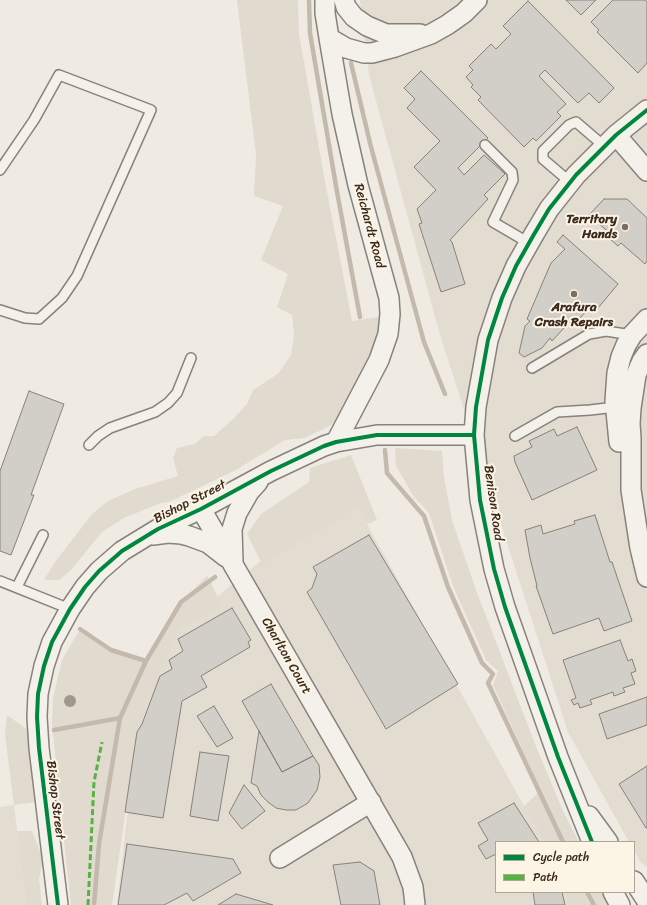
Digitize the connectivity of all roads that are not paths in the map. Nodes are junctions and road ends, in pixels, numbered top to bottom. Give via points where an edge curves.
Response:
1 (325, 0) edge
2 (344, 0) edge
3 (477, 0) edge
4 (431, 34) junction
5 (329, 38) junction
6 (647, 110) edge
7 (610, 141) junction
8 (485, 145) dead end
9 (0, 170) edge
10 (647, 172) edge
11 (570, 182) junction
12 (529, 243) junction
13 (0, 310) edge
14 (647, 319) edge
15 (632, 335) junction
16 (647, 354) edge
17 (190, 358) dead end
18 (532, 368) dead end
19 (616, 407) junction
20 (474, 435) junction
21 (515, 436) dead end
22 (336, 442) junction
23 (89, 445) dead end
24 (271, 470) junction
25 (631, 490) junction
26 (201, 509) junction
27 (43, 535) dead end
28 (142, 539) junction
29 (233, 563) junction
30 (647, 577) edge
31 (0, 581) edge
32 (17, 587) junction
33 (70, 609) junction
34 (570, 786) junction
35 (371, 802) junction
36 (592, 841) edge
37 (607, 841) edge
38 (280, 858) dead end
39 (614, 893) edge
40 (58, 905) edge
41 (415, 905) edge
42 (620, 905) edge

1 - 5 street, Reichardt Road
2 - 4 street via 354,17 386,34
3 - 4 street via 447,26
4 - 5 street via 372,53 356,52
5 - 22 street, Reichardt Road via 342,114 358,185 389,298 390,314 388,334 379,360
6 - 7 street, Benison Road
7 - 10 street
7 - 11 street, Benison Road
7 - 11 lane via 576,122 568,125 543,151 543,159
8 - 12 lane via 512,172 514,180 493,222
9 - 13 lane via 34,120 59,74 151,110 77,276 62,298 39,319 25,318
11 - 12 street, Benison Road via 549,209
12 - 20 street, Benison Road via 502,298 488,340 476,407
14 - 15 street
15 - 18 lane via 606,331 589,334
15 - 19 street via 621,357 617,374
16 - 25 street via 636,376 630,408
17 - 23 lane via 177,393 168,404 154,412 110,428
19 - 21 lane via 557,412
19 - 25 street via 619,442
20 - 22 street, Bishop Street via 386,434
20 - 34 street, Benison Road via 480,500 494,569
22 - 24 street, Bishop Street
24 - 26 street, Bishop Street
24 - 29 street via 249,492 237,512 232,529
25 - 30 street
26 - 28 street, Bishop Street
26 - 29 street, Charlton Court
27 - 32 lane
28 - 29 street via 160,534 181,534 208,543
28 - 33 street, Bishop Street via 99,571
29 - 35 street, Charlton Court
31 - 32 lane
32 - 33 lane
33 - 40 street, Bishop Street via 52,642 38,694 37,712
34 - 36 street, Benison Road
34 - 37 street, Benison Road
35 - 38 street
35 - 41 street, Charlton Court via 402,857 413,888
39 - 42 street

